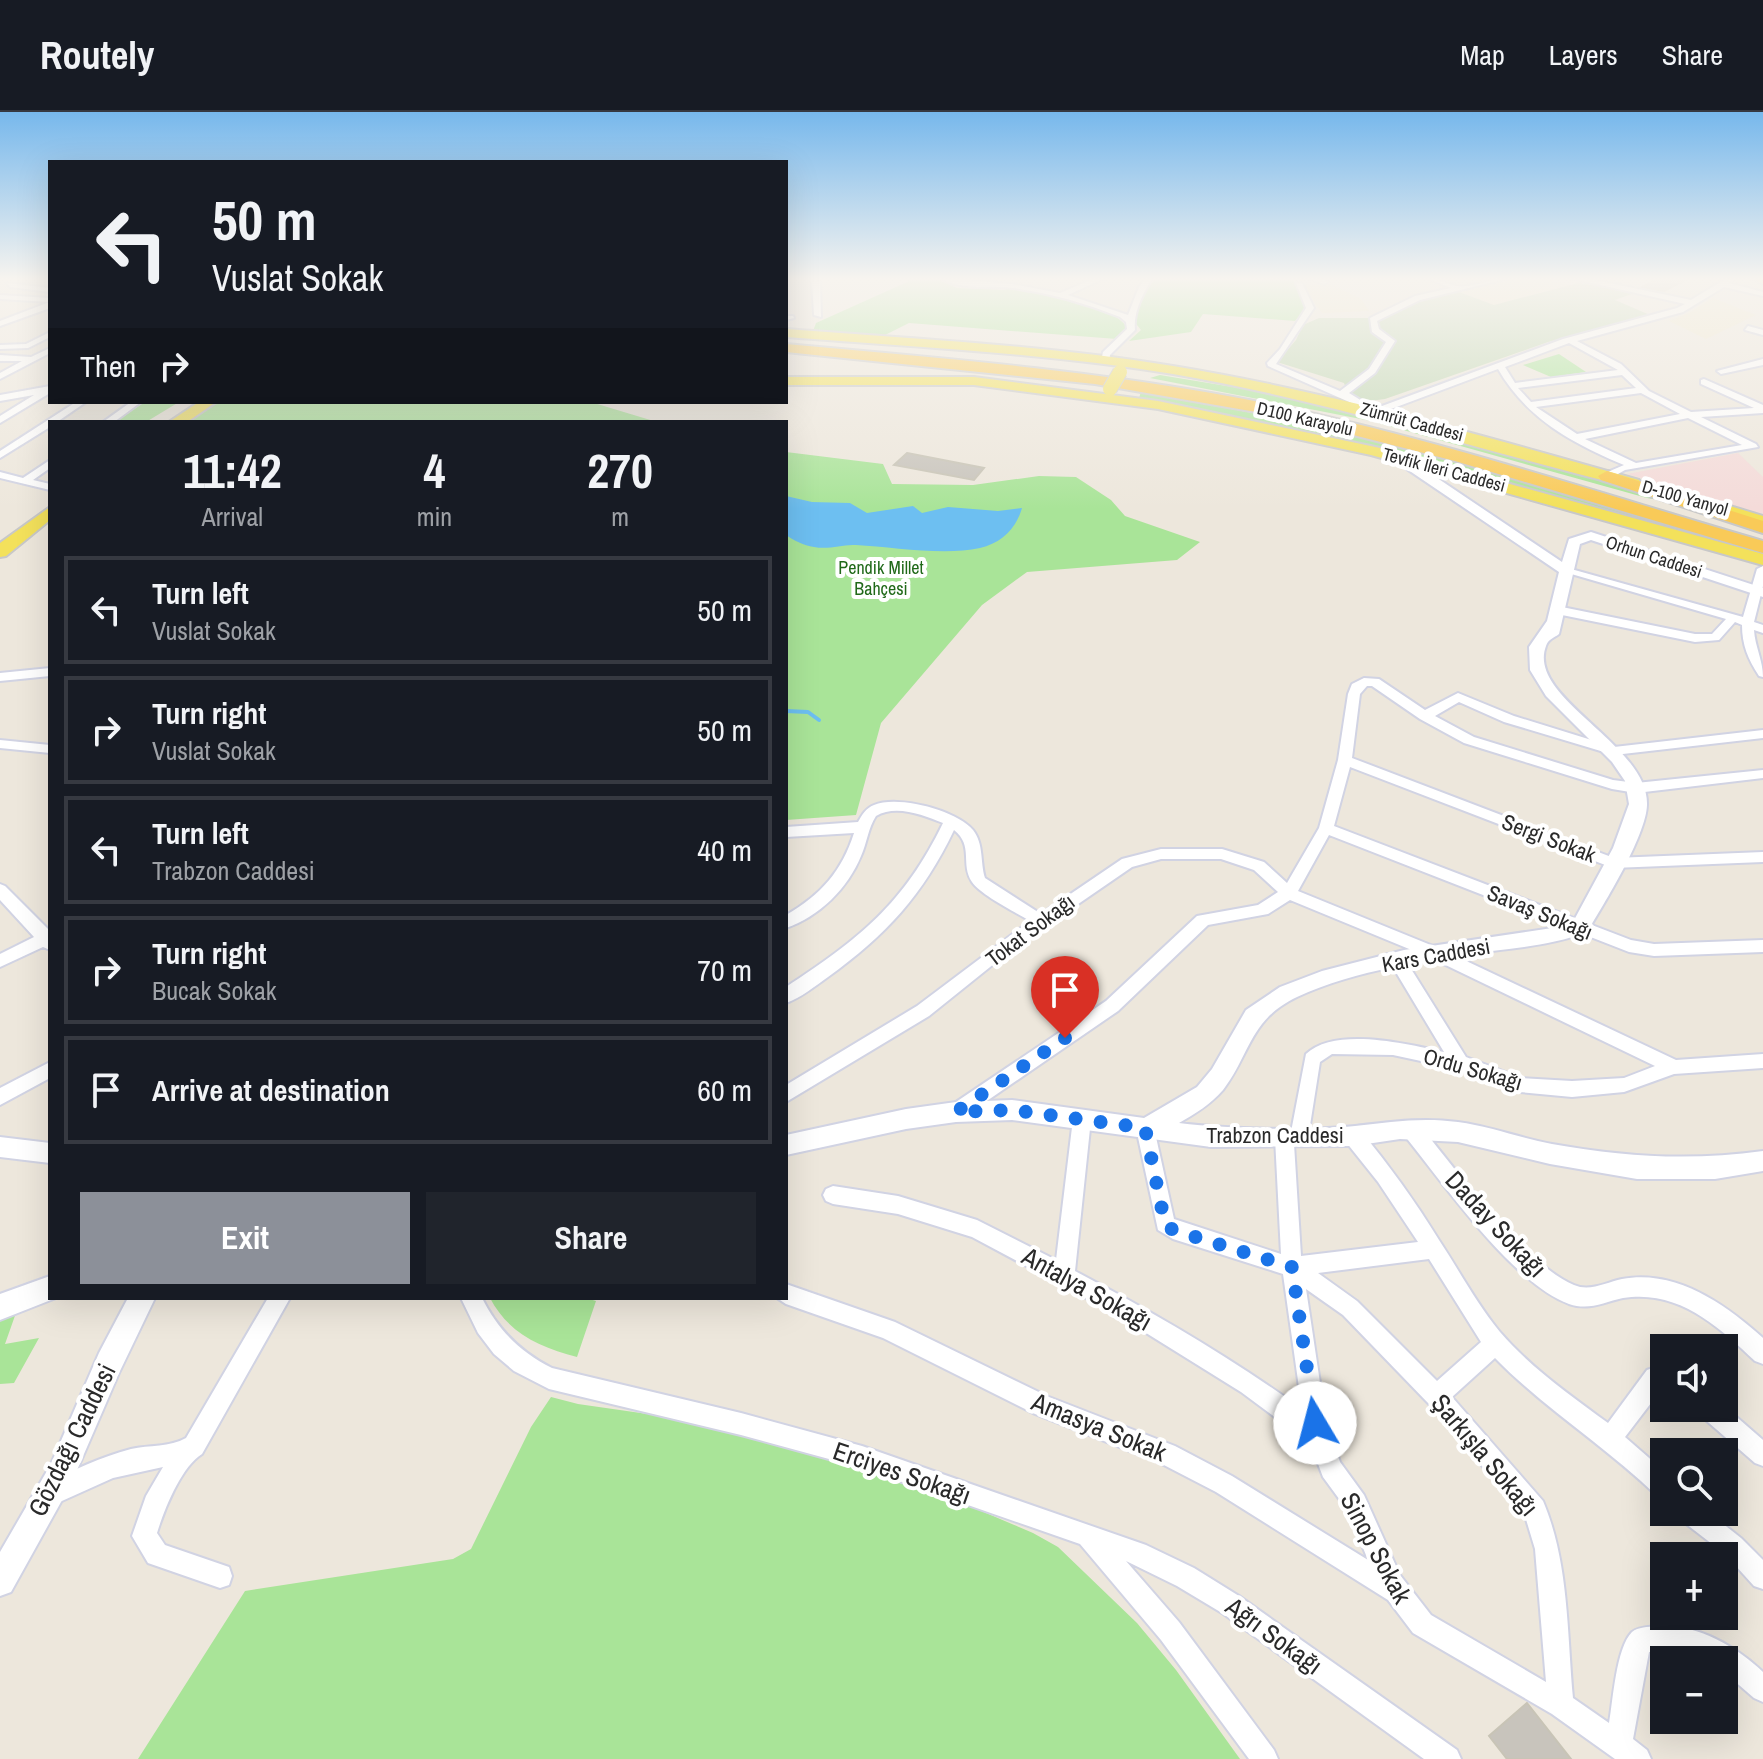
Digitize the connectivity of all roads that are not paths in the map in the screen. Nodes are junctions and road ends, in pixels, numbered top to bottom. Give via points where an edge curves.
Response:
1 (40, 355) edge
2 (850, 355) edge
3 (949, 355) edge
4 (1035, 355) edge
5 (1106, 355) edge
6 (1280, 355) edge
7 (1382, 355) edge
8 (1532, 355) edge
9 (1600, 355) edge
10 (0, 358) edge
11 (32, 359) junction
12 (1105, 361) junction
13 (1763, 362) edge
14 (1750, 364) junction
15 (1501, 367) junction
16 (1763, 370) edge
17 (1174, 371) junction
18 (1721, 371) dead end
19 (1625, 372) junction
20 (1128, 373) junction
21 (1, 375) edge
22 (48, 377) edge
23 (788, 381) edge
24 (1704, 382) dead end
25 (1512, 386) junction
26 (48, 389) edge
27 (48, 390) edge
28 (1118, 390) junction
29 (1642, 390) junction
30 (1074, 393) junction
31 (18, 395) junction
32 (1344, 396) junction
33 (0, 398) edge
34 (79, 404) edge
35 (134, 404) edge
36 (187, 404) edge
37 (206, 404) edge
38 (1158, 405) junction
39 (1529, 405) junction
40 (1377, 410) junction
41 (1763, 410) edge
42 (1689, 415) junction
43 (2, 418) edge
44 (19, 420) dead end
45 (54, 420) edge
46 (111, 420) edge
47 (160, 420) edge
48 (180, 420) edge
49 (33, 422) dead end
50 (48, 424) edge
51 (1578, 437) junction
52 (1758, 446) edge
53 (0, 455) edge
54 (1399, 458) junction
55 (48, 464) edge
56 (1635, 466) junction
57 (0, 475) edge
58 (1607, 476) junction
59 (25, 481) junction
60 (1492, 482) junction
61 (48, 487) edge
62 (48, 495) edge
63 (48, 514) edge
64 (1763, 521) edge
65 (1763, 527) edge
66 (0, 533) edge
67 (1763, 536) edge
68 (1763, 547) edge
69 (0, 552) edge
70 (1548, 558) junction
71 (1763, 560) edge
72 (1763, 569) edge
73 (1567, 571) junction
74 (1760, 592) edge
75 (1555, 616) junction
76 (1733, 618) junction
77 (1749, 624) junction
78 (1763, 629) edge
79 (48, 672) edge
80 (1763, 673) edge
81 (0, 677) edge
82 (1425, 716) junction
83 (1763, 734) edge
84 (0, 744) edge
85 (1609, 746) junction
86 (48, 749) edge
87 (1345, 760) junction
88 (1763, 774) edge
89 (1636, 788) junction
90 (951, 821) junction
91 (864, 827) junction
92 (1326, 828) junction
93 (788, 832) edge
94 (1763, 857) edge
95 (1613, 863) junction
96 (0, 890) edge
97 (1289, 893) junction
98 (788, 921) edge
99 (1041, 921) junction
100 (1580, 927) junction
101 (48, 941) edge
102 (1763, 946) edge
103 (1437, 954) junction
104 (1397, 960) junction
105 (0, 961) edge
106 (788, 995) edge
107 (1763, 1061) edge
108 (1460, 1062) junction
109 (1674, 1067) junction
110 (48, 1070) edge
111 (24, 1083) junction
112 (788, 1093) edge
113 (0, 1097) edge
114 (0, 1103) edge
115 (956, 1112) junction
116 (1082, 1119) junction
117 (1145, 1128) junction
118 (1411, 1129) junction
119 (1353, 1136) junction
120 (1291, 1138) junction
121 (788, 1145) edge
122 (0, 1147) edge
123 (48, 1155) edge
124 (48, 1155) edge
125 (1763, 1161) edge
126 (0, 1162) edge
127 (833, 1195) dead end
128 (1434, 1249) junction
129 (1292, 1267) junction
130 (1064, 1277) junction
131 (48, 1289) edge
132 (788, 1295) edge
133 (141, 1300) edge
134 (279, 1300) edge
135 (472, 1300) edge
136 (0, 1307) edge
137 (1496, 1343) junction
138 (1763, 1353) edge
139 (1650, 1385) edge
140 (1437, 1396) junction
141 (1725, 1422) edge
142 (1319, 1435) junction
143 (1609, 1440) junction
144 (184, 1454) junction
145 (1763, 1455) edge
146 (1650, 1475) edge
147 (48, 1496) junction
148 (1707, 1526) edge
149 (1088, 1535) junction
150 (10, 1542) edge
151 (220, 1576) dead end
152 (1763, 1577) edge
153 (0, 1581) edge
154 (1395, 1591) junction
155 (1763, 1689) edge
156 (1561, 1705) junction
157 (1628, 1752) edge
158 (1265, 1759) edge
159 (1448, 1759) edge

1 - 11 street
2 - 68 highway, D100 Karayolu via 1151,387 1279,411 1448,454
3 - 67 highway, D100 Karayolu via 1283,406 1536,468
4 - 12 main road, Zümrüt Caddesi
5 - 12 street
6 - 32 street via 1272,366
7 - 32 street
8 - 15 street
9 - 19 street
10 - 11 street
11 - 21 street
12 - 17 main road, Zümrüt Caddesi
12 - 20 main road
13 - 14 street
14 - 16 street
14 - 18 street
15 - 25 street
15 - 40 street
17 - 20 main road
17 - 40 main road, Zümrüt Caddesi
19 - 25 street
19 - 29 street
20 - 28 main road
22 - 31 street
23 - 30 main road, Tevfik İleri Caddesi via 956,380
24 - 41 street
25 - 39 street
26 - 31 street
27 - 43 street
28 - 30 main road
28 - 38 main road
29 - 39 street
29 - 42 street
30 - 38 main road, Tevfik İleri Caddesi
31 - 33 street
32 - 40 street
34 - 45 street
35 - 46 street
36 - 47 main road
37 - 48 main road
38 - 54 main road, Tevfik İleri Caddesi
39 - 51 street
40 - 58 main road, Zümrüt Caddesi
41 - 42 street
42 - 51 street
42 - 52 street
43 - 44 street
49 - 50 street
50 - 53 street
51 - 56 street
52 - 56 street
54 - 60 main road, Tevfik İleri Caddesi
54 - 70 street
55 - 59 street
56 - 58 street
57 - 59 street
58 - 64 main road, D-100 Yanyol
58 - 65 highway
59 - 61 street
60 - 70 street via 1462,482 1453,490
60 - 71 main road, Tevfik İleri Caddesi
62 - 66 main road
63 - 69 main road
70 - 73 street
72 - 74 street
73 - 74 street, Orhun Caddesi via 1574,542 1591,536
73 - 75 street
73 - 76 street
74 - 77 street via 1748,612
75 - 76 street via 1695,638 1715,637
75 - 85 street via 1538,649 1540,675 1560,702
76 - 77 street
77 - 78 street
77 - 80 street via 1749,652
79 - 81 street
82 - 85 street via 1458,697 1509,719
82 - 87 street via 1386,687 1364,682 1354,694
82 - 89 street via 1469,740 1592,780
83 - 85 street
84 - 86 street
85 - 89 street
87 - 92 street
87 - 95 street, Sergi Sokak
88 - 89 street
89 - 95 street via 1638,803
90 - 91 street via 924,811 882,806 870,813
90 - 99 street via 971,839 979,881
90 - 106 street via 923,876 893,913
91 - 93 street
91 - 98 street via 847,873 822,900
92 - 97 street
92 - 100 street, Savaş Sokağı
94 - 95 street, Sergi Sokak
95 - 100 street
96 - 101 street
97 - 99 street, Tokat Sokağı via 1259,866 1239,857 1161,854 1127,863
97 - 103 street, Tokat Sokağı
97 - 115 street via 1262,910 1203,920 1112,1006
99 - 112 street, Tokat Sokağı via 923,1011
100 - 102 street, Savaş Sokağı via 1654,950
100 - 103 street, Kars Caddesi
101 - 105 street
103 - 104 street, Kars Caddesi
103 - 109 street, Tokat Sokağı
104 - 108 street
104 - 117 street, Kars Caddesi via 1310,982 1272,1001 1248,1022 1211,1087 1181,1111
107 - 109 street, Ordu Sokağı
108 - 109 street, Ordu Sokağı via 1520,1085 1572,1089 1624,1085
108 - 120 street, Ordu Sokağı via 1393,1048 1320,1051 1312,1059
110 - 111 street
111 - 113 street
111 - 114 street
115 - 116 street, Trabzon Caddesi via 1012,1110
115 - 121 street, Trabzon Caddesi
116 - 117 street, Trabzon Caddesi
116 - 130 street
117 - 120 street, Trabzon Caddesi via 1211,1137
117 - 129 street via 1165,1224
118 - 119 street, Trabzon Caddesi
118 - 125 street, Trabzon Caddesi via 1458,1132 1637,1168 1715,1168
118 - 138 street, Daday Sokağı via 1510,1244 1561,1291 1586,1298 1636,1287 1674,1291 1710,1308
119 - 120 street, Trabzon Caddesi
119 - 128 street
120 - 129 street, Sinop Sokak
122 - 123 street
124 - 126 street
127 - 130 street, Antalya Sokağı via 937,1214 977,1229
128 - 129 street
128 - 137 street
129 - 140 street, Şarkışla Sokağı via 1350,1308
129 - 142 street, Sinop Sokak
130 - 142 street, Antalya Sokağı via 1236,1376
131 - 136 street
132 - 154 street, Amasya Sokak via 888,1329 1043,1406 1167,1454
133 - 147 street, Gözdağı Caddesi
134 - 144 street via 194,1446
135 - 149 street, Erciyes Sokağı via 488,1334 521,1365 549,1378 862,1457
137 - 140 street
137 - 143 street
139 - 143 street
140 - 156 street, Şarkışla Sokağı via 1535,1509 1547,1549
141 - 145 street
142 - 154 street, Sinop Sokak via 1331,1469 1356,1503
143 - 146 street
144 - 147 street via 132,1461
144 - 151 street via 154,1504 144,1536 157,1554
147 - 150 street, Gözdağı Caddesi
148 - 152 street
149 - 158 street via 1170,1631
149 - 159 street, Ağrı Sokağı via 1153,1560 1220,1596
150 - 153 street, Gözdağı Caddesi
154 - 156 street, Sinop Sokak via 1422,1624
155 - 157 street via 1706,1646 1686,1639 1642,1640 1635,1651
156 - 157 street, Sinop Sokak

